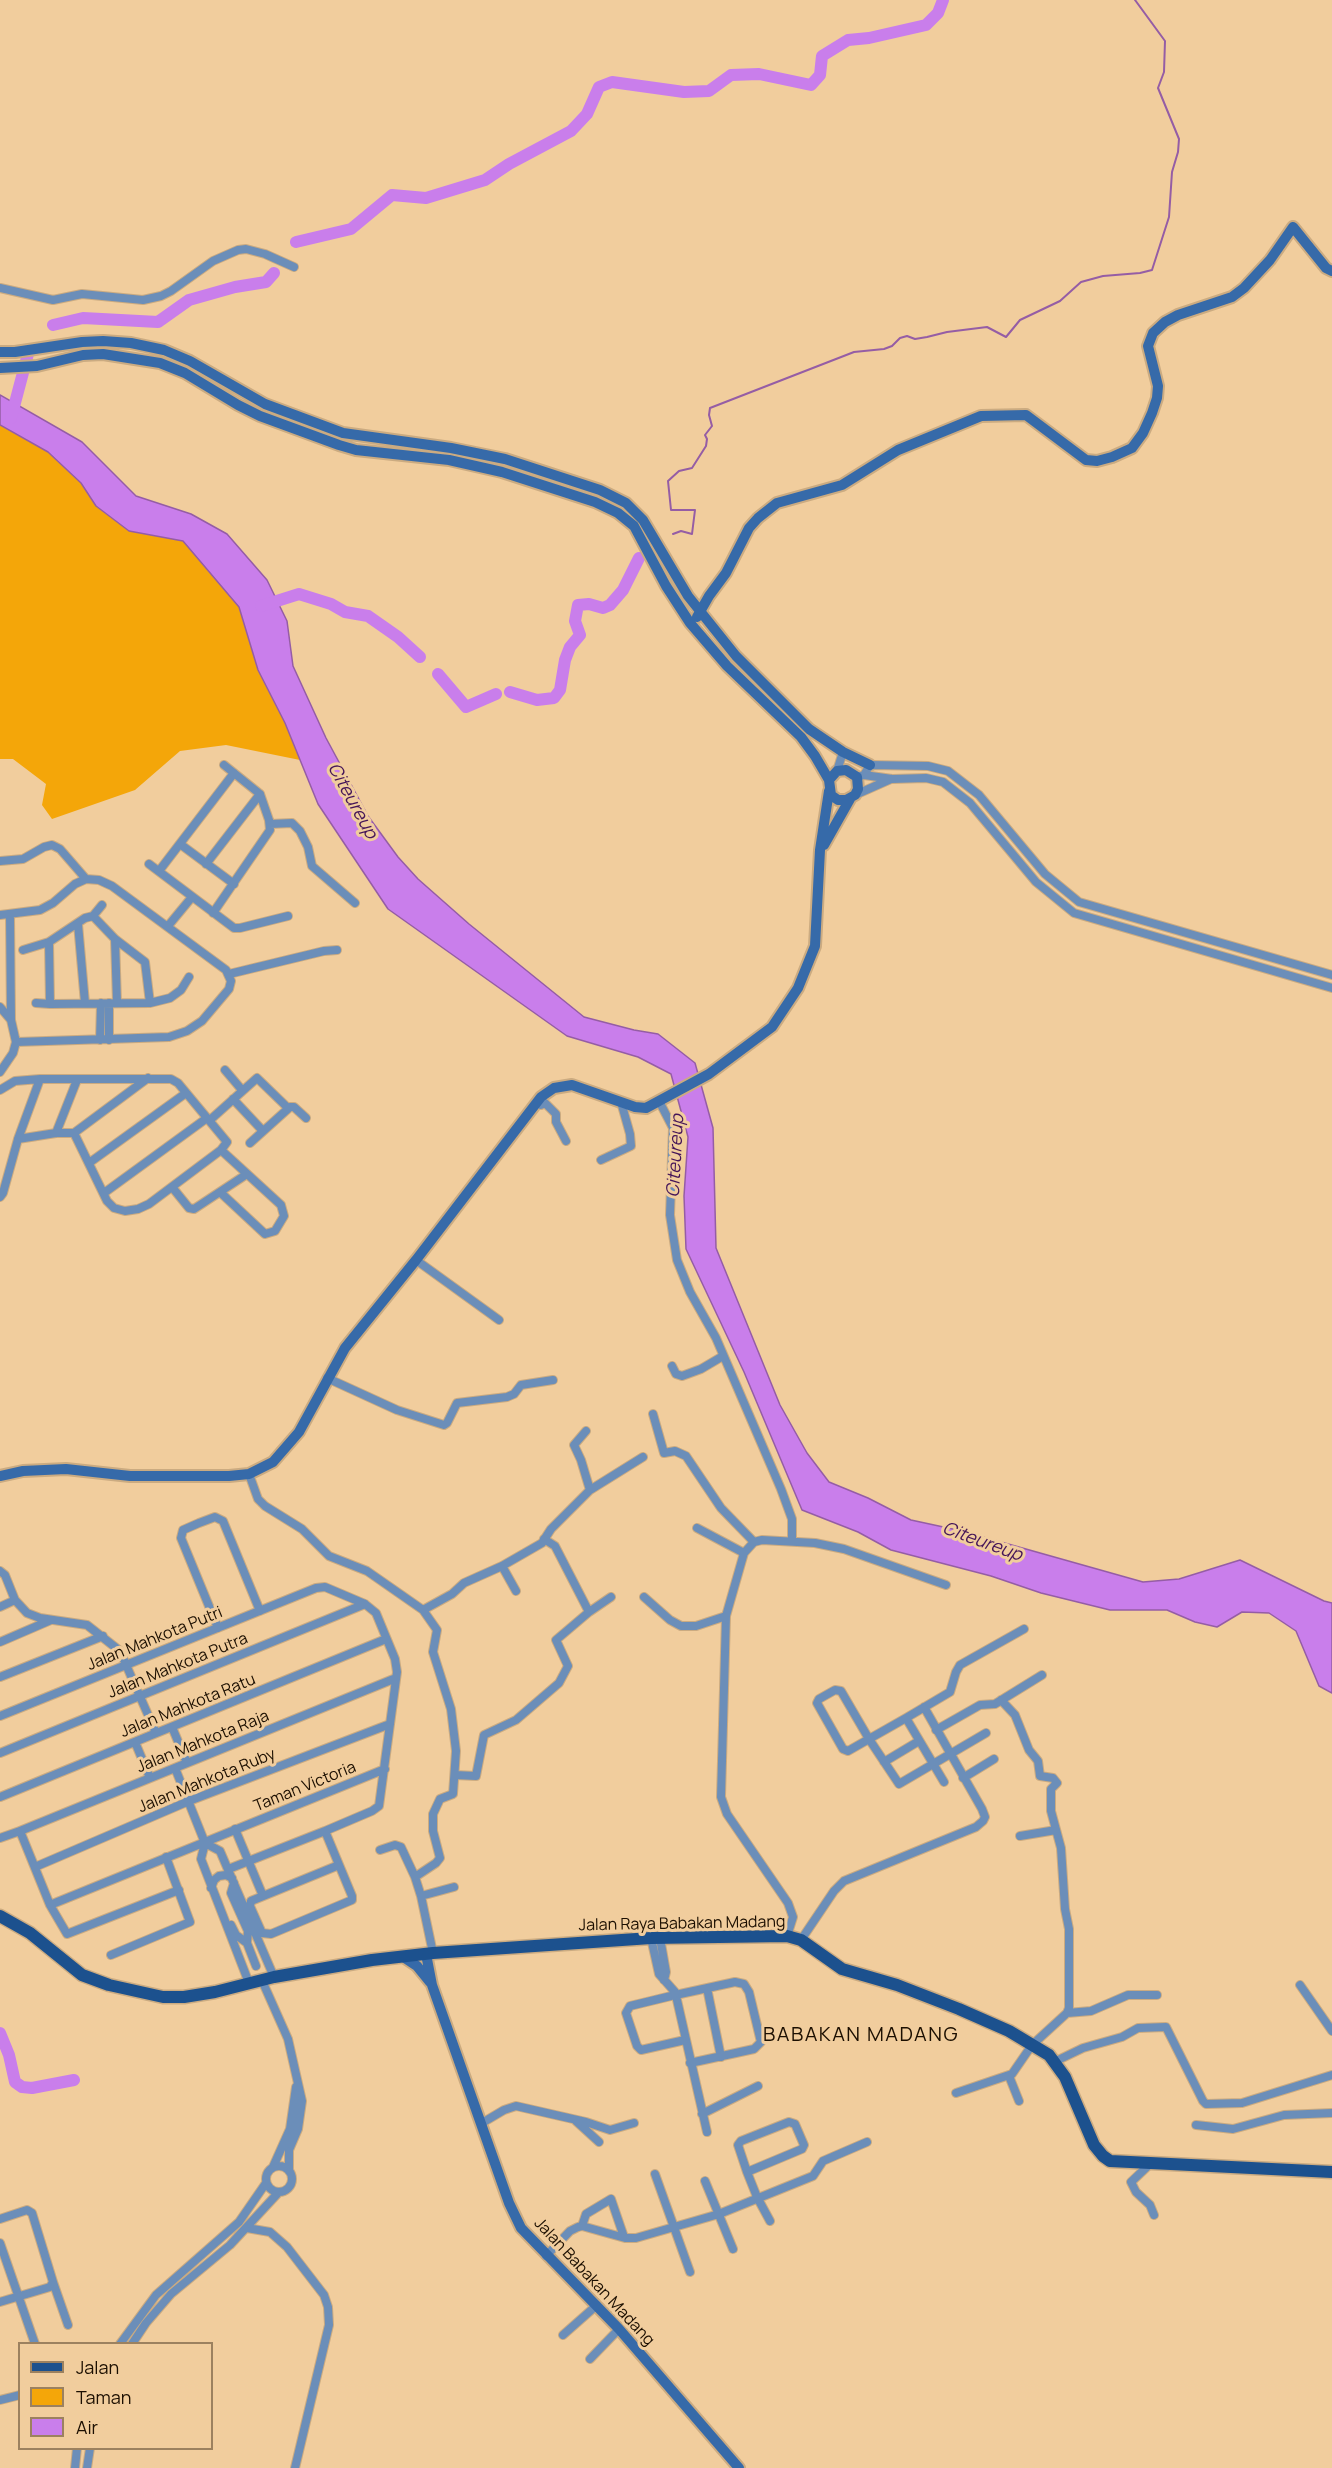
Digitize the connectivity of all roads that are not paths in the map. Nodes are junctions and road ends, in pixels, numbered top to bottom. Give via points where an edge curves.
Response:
1 (294, 267) dead end
2 (1332, 271) edge
3 (0, 288) edge
4 (0, 352) edge
5 (3, 369) edge
6 (701, 614) junction
7 (690, 623) junction
8 (843, 752) junction
9 (224, 765) dead end
10 (870, 765) junction
11 (837, 771) junction
12 (234, 773) junction
13 (860, 776) junction
14 (892, 779) junction
15 (829, 785) junction
16 (260, 794) junction
17 (853, 797) junction
18 (270, 824) junction
19 (180, 844) junction
20 (820, 850) junction
21 (0, 861) edge
22 (149, 864) dead end
23 (206, 864) junction
24 (159, 872) junction
25 (86, 879) junction
26 (234, 884) junction
27 (192, 897) junction
28 (355, 903) dead end
29 (102, 905) dead end
30 (213, 913) junction
31 (10, 914) junction
32 (0, 915) edge
33 (93, 916) junction
34 (288, 916) dead end
35 (78, 924) junction
36 (168, 926) junction
37 (116, 939) junction
38 (49, 942) junction
39 (23, 950) dead end
40 (337, 950) dead end
41 (229, 974) junction
42 (1332, 975) edge
43 (189, 978) dead end
44 (1332, 988) edge
45 (36, 1003) dead end
46 (85, 1003) junction
47 (109, 1003) junction
48 (150, 1003) junction
49 (50, 1004) junction
50 (0, 1007) edge
51 (11, 1020) junction
52 (100, 1040) junction
53 (110, 1040) junction
54 (16, 1042) junction
55 (225, 1070) dead end
56 (0, 1072) edge
57 (148, 1078) junction
58 (40, 1079) junction
59 (77, 1080) junction
60 (0, 1090) edge
61 (242, 1090) junction
62 (186, 1093) junction
63 (233, 1099) junction
64 (662, 1100) junction
65 (537, 1102) junction
66 (621, 1102) junction
67 (288, 1108) junction
68 (306, 1118) dead end
69 (209, 1119) junction
70 (263, 1131) junction
71 (56, 1133) junction
72 (74, 1133) junction
73 (18, 1139) junction
74 (566, 1141) dead end
75 (250, 1143) dead end
76 (221, 1150) junction
77 (601, 1160) dead end
78 (89, 1162) junction
79 (246, 1174) junction
80 (172, 1186) junction
81 (104, 1193) junction
82 (221, 1193) junction
83 (0, 1197) edge
84 (416, 1260) junction
85 (499, 1320) dead end
86 (723, 1356) junction
87 (672, 1366) dead end
88 (327, 1378) junction
89 (553, 1380) dead end
90 (653, 1414) dead end
91 (586, 1431) dead end
92 (643, 1457) dead end
93 (249, 1474) junction
94 (0, 1476) edge
95 (590, 1490) junction
96 (698, 1528) dead end
97 (544, 1539) junction
98 (792, 1541) junction
99 (754, 1542) junction
100 (744, 1553) junction
101 (502, 1566) junction
102 (0, 1571) edge
103 (946, 1585) dead end
104 (516, 1590) dead end
105 (611, 1597) dead end
106 (644, 1597) dead end
107 (15, 1600) junction
108 (365, 1604) junction
109 (0, 1606) edge
110 (423, 1610) junction
111 (260, 1611) junction
112 (589, 1612) junction
113 (726, 1616) junction
114 (52, 1620) junction
115 (218, 1628) junction
116 (1024, 1629) dead end
117 (103, 1636) junction
118 (387, 1639) junction
119 (0, 1642) edge
120 (128, 1664) junction
121 (1042, 1675) dead end
122 (0, 1677) edge
123 (396, 1678) junction
124 (141, 1696) junction
125 (1001, 1700) junction
126 (924, 1707) junction
127 (0, 1716) edge
128 (906, 1718) junction
129 (390, 1724) junction
130 (172, 1727) junction
131 (936, 1730) junction
132 (156, 1733) junction
133 (986, 1733) dead end
134 (869, 1739) junction
135 (920, 1741) junction
136 (135, 1742) junction
137 (0, 1753) edge
138 (950, 1754) junction
139 (994, 1759) dead end
140 (884, 1762) junction
141 (187, 1763) junction
142 (934, 1764) junction
143 (175, 1768) junction
144 (385, 1769) junction
145 (455, 1775) junction
146 (150, 1778) junction
147 (963, 1778) junction
148 (944, 1782) dead end
149 (0, 1797) edge
150 (189, 1801) junction
151 (235, 1830) junction
152 (1056, 1830) junction
153 (20, 1831) junction
154 (325, 1831) junction
155 (1020, 1836) dead end
156 (0, 1838) edge
157 (205, 1843) junction
158 (380, 1850) dead end
159 (166, 1857) junction
160 (249, 1862) junction
161 (339, 1865) junction
162 (35, 1867) junction
163 (231, 1868) dead end
164 (415, 1877) junction
165 (233, 1881) junction
166 (454, 1887) dead end
167 (179, 1890) junction
168 (212, 1890) junction
169 (263, 1896) junction
170 (421, 1896) junction
171 (50, 1905) junction
172 (0, 1916) edge
173 (787, 1936) junction
174 (655, 1938) junction
175 (801, 1940) junction
176 (247, 1944) junction
177 (429, 1954) junction
178 (111, 1955) dead end
179 (405, 1958) junction
180 (256, 1966) dead end
181 (269, 1981) junction
182 (249, 1983) junction
183 (432, 1984) junction
184 (1300, 1985) dead end
185 (707, 1988) junction
186 (676, 1995) junction
187 (1157, 1995) dead end
188 (1067, 2013) junction
189 (1332, 2031) edge
190 (685, 2040) junction
191 (1032, 2045) junction
192 (721, 2057) junction
193 (1054, 2062) junction
194 (690, 2063) junction
195 (297, 2071) junction
196 (1332, 2075) edge
197 (1009, 2076) junction
198 (758, 2086) dead end
199 (956, 2093) dead end
200 (1019, 2101) dead end
201 (1332, 2113) edge
202 (702, 2115) junction
203 (575, 2120) junction
204 (482, 2123) junction
205 (634, 2123) dead end
206 (1196, 2125) dead end
207 (707, 2132) dead end
208 (599, 2142) dead end
209 (867, 2142) dead end
210 (1151, 2163) junction
211 (273, 2167) junction
212 (289, 2171) junction
213 (747, 2172) junction
214 (1332, 2172) edge
215 (655, 2174) dead end
216 (705, 2181) dead end
217 (266, 2183) junction
218 (279, 2192) junction
219 (757, 2197) junction
220 (719, 2214) junction
221 (1154, 2215) dead end
222 (0, 2219) edge
223 (770, 2222) dead end
224 (582, 2226) junction
225 (247, 2228) junction
226 (675, 2228) junction
227 (624, 2237) junction
228 (0, 2242) edge
229 (733, 2249) dead end
230 (546, 2256) junction
231 (690, 2272) dead end
232 (52, 2282) junction
233 (20, 2296) junction
234 (0, 2302) edge
235 (597, 2305) junction
236 (68, 2325) dead end
237 (619, 2329) junction
238 (563, 2335) dead end
239 (35, 2342) edge
240 (121, 2342) edge
241 (133, 2342) edge
242 (590, 2359) dead end
243 (18, 2396) edge
244 (0, 2400) edge
245 (75, 2464) edge
246 (88, 2464) edge
247 (295, 2468) edge
248 (739, 2468) edge

1 - 3 street via 246,249 230,252 181,286 143,300 82,294 53,300
2 - 6 street via 1293,227 1270,260 1232,297 1165,322 1153,333 1148,346 1158,386 1152,413 1132,448 1112,457 1086,460 1026,415 981,416 898,450 842,485 777,503 749,528
4 - 6 street via 103,341 164,350 265,404 343,433 505,459 600,490 626,503 643,520
5 - 7 street via 103,354 160,363 260,416 339,446 449,460 502,472 596,502 634,526
6 - 7 street
6 - 8 street via 736,656 809,729
7 - 15 street via 727,666 801,736
8 - 10 street
8 - 11 street
9 - 12 street
10 - 13 street
10 - 42 street via 928,766 948,771 979,795 1045,874 1079,902
11 - 13 street
11 - 15 street
12 - 16 street
12 - 19 street
13 - 14 street
13 - 17 street
14 - 17 street
14 - 44 street via 926,778 943,782 957,792 1036,882 1074,913
15 - 17 street via 838,800
15 - 20 street
16 - 18 street
16 - 23 street
17 - 20 street
18 - 26 street via 269,835
18 - 28 street via 292,823 308,847 312,866
19 - 23 street
19 - 24 street
20 - 64 street via 816,939 805,975 772,1027 708,1074
21 - 25 street via 23,859 52,845
22 - 24 street
23 - 26 street
24 - 27 street
25 - 31 street via 46,907
25 - 36 street via 105,882
26 - 30 street
27 - 30 street
27 - 36 street
29 - 33 street
30 - 34 street via 229,926 240,928
31 - 32 street
31 - 51 street
33 - 35 street
33 - 37 street
35 - 38 street
35 - 46 street
36 - 41 street
37 - 47 street
37 - 48 street via 145,962
38 - 39 street
38 - 49 street
40 - 41 street
41 - 53 street via 229,989 202,1021 187,1031 159,1039
43 - 48 street via 170,998
45 - 49 street
46 - 47 street
46 - 49 street
47 - 48 street
47 - 52 street
47 - 53 street
50 - 51 street
51 - 54 street
52 - 53 street
52 - 54 street
54 - 56 street via 8,1064
55 - 61 street
57 - 59 street
57 - 62 street via 171,1079
57 - 72 street
58 - 59 street
58 - 60 street via 15,1081
58 - 73 street
59 - 71 street
61 - 63 street
61 - 67 street via 258,1078
62 - 69 street
62 - 78 street
63 - 69 street
63 - 70 street
64 - 66 street via 640,1108
64 - 86 street via 674,1136 670,1215 673,1246 684,1278
65 - 66 street via 554,1088 572,1085
65 - 74 street via 545,1103 556,1114
65 - 84 street
66 - 77 street via 631,1146
67 - 68 street via 294,1107
67 - 70 street
69 - 76 street via 227,1140
69 - 81 street
70 - 75 street
71 - 72 street
71 - 73 street
72 - 78 street
73 - 83 street
76 - 79 street
76 - 80 street
78 - 81 street
79 - 82 street
79 - 82 street via 284,1210 273,1233 263,1233
80 - 81 street via 149,1204 132,1211 114,1208
80 - 82 street via 191,1209
84 - 85 street
84 - 88 street via 345,1348
86 - 87 street via 682,1376 675,1374
86 - 98 street via 781,1489 792,1519
88 - 89 street via 397,1410 444,1425 457,1403 507,1397 521,1385
88 - 93 street via 290,1444 273,1462
90 - 99 street via 664,1453 675,1451 686,1456 721,1508
91 - 95 street via 574,1445
92 - 95 street
93 - 94 street via 130,1476 50,1469
93 - 110 street via 258,1499 265,1506 302,1529 329,1556 367,1570
95 - 97 street
96 - 100 street
97 - 101 street
97 - 112 street via 555,1546
98 - 99 street
98 - 103 street via 843,1549
99 - 100 street
100 - 113 street
101 - 104 street
101 - 110 street via 464,1583
102 - 107 street
105 - 112 street
106 - 113 street via 675,1624 686,1628
107 - 109 street
107 - 114 street via 33,1617
108 - 111 street, Jalan Mahkota Putri via 321,1586
108 - 118 street via 375,1613
108 - 124 street, Jalan Mahkota Putra
110 - 145 street via 437,1630 433,1652 451,1709
111 - 115 street, Jalan Mahkota Putri
111 - 115 street via 223,1521 215,1517 199,1523 183,1530 181,1538
112 - 145 street via 556,1640 568,1666 559,1683 516,1720 484,1734 476,1776
113 - 173 street via 722,1802 788,1902 793,1917
114 - 117 street via 87,1625
114 - 119 street
115 - 120 street, Jalan Mahkota Putri
116 - 126 street via 960,1665 950,1692
117 - 120 street
117 - 122 street
118 - 123 street
118 - 130 street, Jalan Mahkota Ratu
120 - 124 street
120 - 127 street, Jalan Mahkota Putri
121 - 125 street
123 - 129 street
123 - 141 street, Jalan Mahkota Raja
124 - 132 street
124 - 137 street, Jalan Mahkota Putra
125 - 131 street via 993,1705 980,1705
125 - 152 street via 1015,1715 1029,1750 1038,1761 1040,1776 1055,1780 1051,1811
126 - 128 street
126 - 131 street
128 - 134 street
128 - 135 street
129 - 144 street
129 - 150 street, Jalan Mahkota Ruby
130 - 132 street, Jalan Mahkota Ratu
130 - 141 street
131 - 138 street
132 - 136 street, Jalan Mahkota Ratu
133 - 138 street
134 - 134 street via 844,1750 818,1701 840,1690
134 - 140 street
135 - 140 street
135 - 142 street
136 - 146 street
136 - 149 street, Jalan Mahkota Ratu
138 - 142 street
138 - 147 street
139 - 147 street
140 - 142 street via 899,1784
141 - 143 street, Jalan Mahkota Raja
142 - 148 street
143 - 146 street, Jalan Mahkota Raja
143 - 150 street
144 - 151 street, Taman Victoria
144 - 154 street via 377,1809
145 - 164 street via 453,1794 440,1799 432,1814 440,1860
146 - 153 street, Jalan Mahkota Raja
147 - 175 street via 984,1813 980,1824 844,1881
150 - 157 street
150 - 162 street, Jalan Mahkota Ruby
151 - 157 street, Taman Victoria
151 - 160 street
152 - 155 street
152 - 188 street via 1069,1929
153 - 156 street
153 - 162 street
154 - 160 street
154 - 161 street
157 - 159 street, Taman Victoria
157 - 165 street via 220,1851
157 - 168 street via 201,1859
158 - 164 street via 399,1845
159 - 167 street
159 - 171 street, Taman Victoria
160 - 163 street
160 - 169 street
161 - 169 street
161 - 169 street via 352,1900 268,1935 262,1933 250,1906
162 - 171 street
164 - 170 street
165 - 168 street via 226,1875 219,1876
165 - 176 street via 231,1893 248,1931
165 - 181 street
166 - 170 street
167 - 171 street via 70,1934 64,1931
167 - 178 street via 190,1922
168 - 176 street via 236,1935
168 - 182 street
170 - 177 street
172 - 182 main road, Jalan Raya Babakan Madang via 30,1933 82,1975 109,1985 178,1997
173 - 174 main road, Jalan Raya Babakan Madang
173 - 175 main road, Jalan Raya Babakan Madang
174 - 177 main road, Jalan Raya Babakan Madang
174 - 186 street via 666,1972 664,1980
175 - 191 main road, Jalan Raya Babakan Madang via 842,1969 959,2009
176 - 180 street
177 - 179 main road, Jalan Raya Babakan Madang
177 - 183 street, Jalan Babakan Madang
179 - 181 main road, Jalan Raya Babakan Madang via 372,1960
179 - 183 street
181 - 182 main road, Jalan Raya Babakan Madang
181 - 195 street
183 - 204 street, Jalan Babakan Madang
184 - 189 street
185 - 186 street
185 - 192 street
185 - 192 street via 744,1984 761,2042 754,2049
186 - 190 street
186 - 190 street via 630,2006 626,2013 641,2050
187 - 188 street via 1128,1995 1091,2011
188 - 191 street
190 - 194 street
191 - 193 main road, Jalan Raya Babakan Madang
191 - 197 street
192 - 194 street
193 - 196 street via 1138,2028 1166,2027 1206,2104 1242,2103
193 - 210 main road, Jalan Raya Babakan Madang via 1102,2156 1114,2162
194 - 202 street
195 - 211 street via 292,2121
195 - 212 street via 302,2106 289,2151
197 - 199 street
197 - 200 street
198 - 202 street
201 - 206 street via 1284,2115 1227,2130
202 - 207 street
203 - 204 street via 516,2106
203 - 205 street via 610,2130
203 - 208 street
204 - 230 street, Jalan Babakan Madang via 521,2228
209 - 219 street via 823,2161 813,2176
210 - 214 main road, Jalan Raya Babakan Madang
210 - 221 street via 1131,2182
211 - 212 street via 283,2166
211 - 217 street via 266,2175
212 - 218 street via 289,2186
213 - 213 street via 802,2149 804,2145 795,2124 789,2122 739,2143
213 - 219 street
215 - 226 street
216 - 220 street
217 - 218 street
217 - 240 street via 239,2222 156,2295
218 - 225 street
219 - 220 street
219 - 223 street
220 - 226 street
220 - 229 street
222 - 232 street via 27,2210 32,2212
224 - 227 street
224 - 227 street via 586,2214 611,2199
224 - 230 street via 570,2231
225 - 241 street via 171,2294
225 - 247 street via 270,2232 288,2247 324,2295 328,2307 329,2325
226 - 227 street via 644,2237
226 - 231 street
228 - 233 street
230 - 235 street, Jalan Babakan Madang
232 - 233 street via 50,2287
232 - 236 street
233 - 234 street
233 - 239 street
235 - 237 street, Jalan Babakan Madang
235 - 238 street
237 - 242 street
237 - 248 street, Jalan Babakan Madang
243 - 244 street
245 - 246 street

